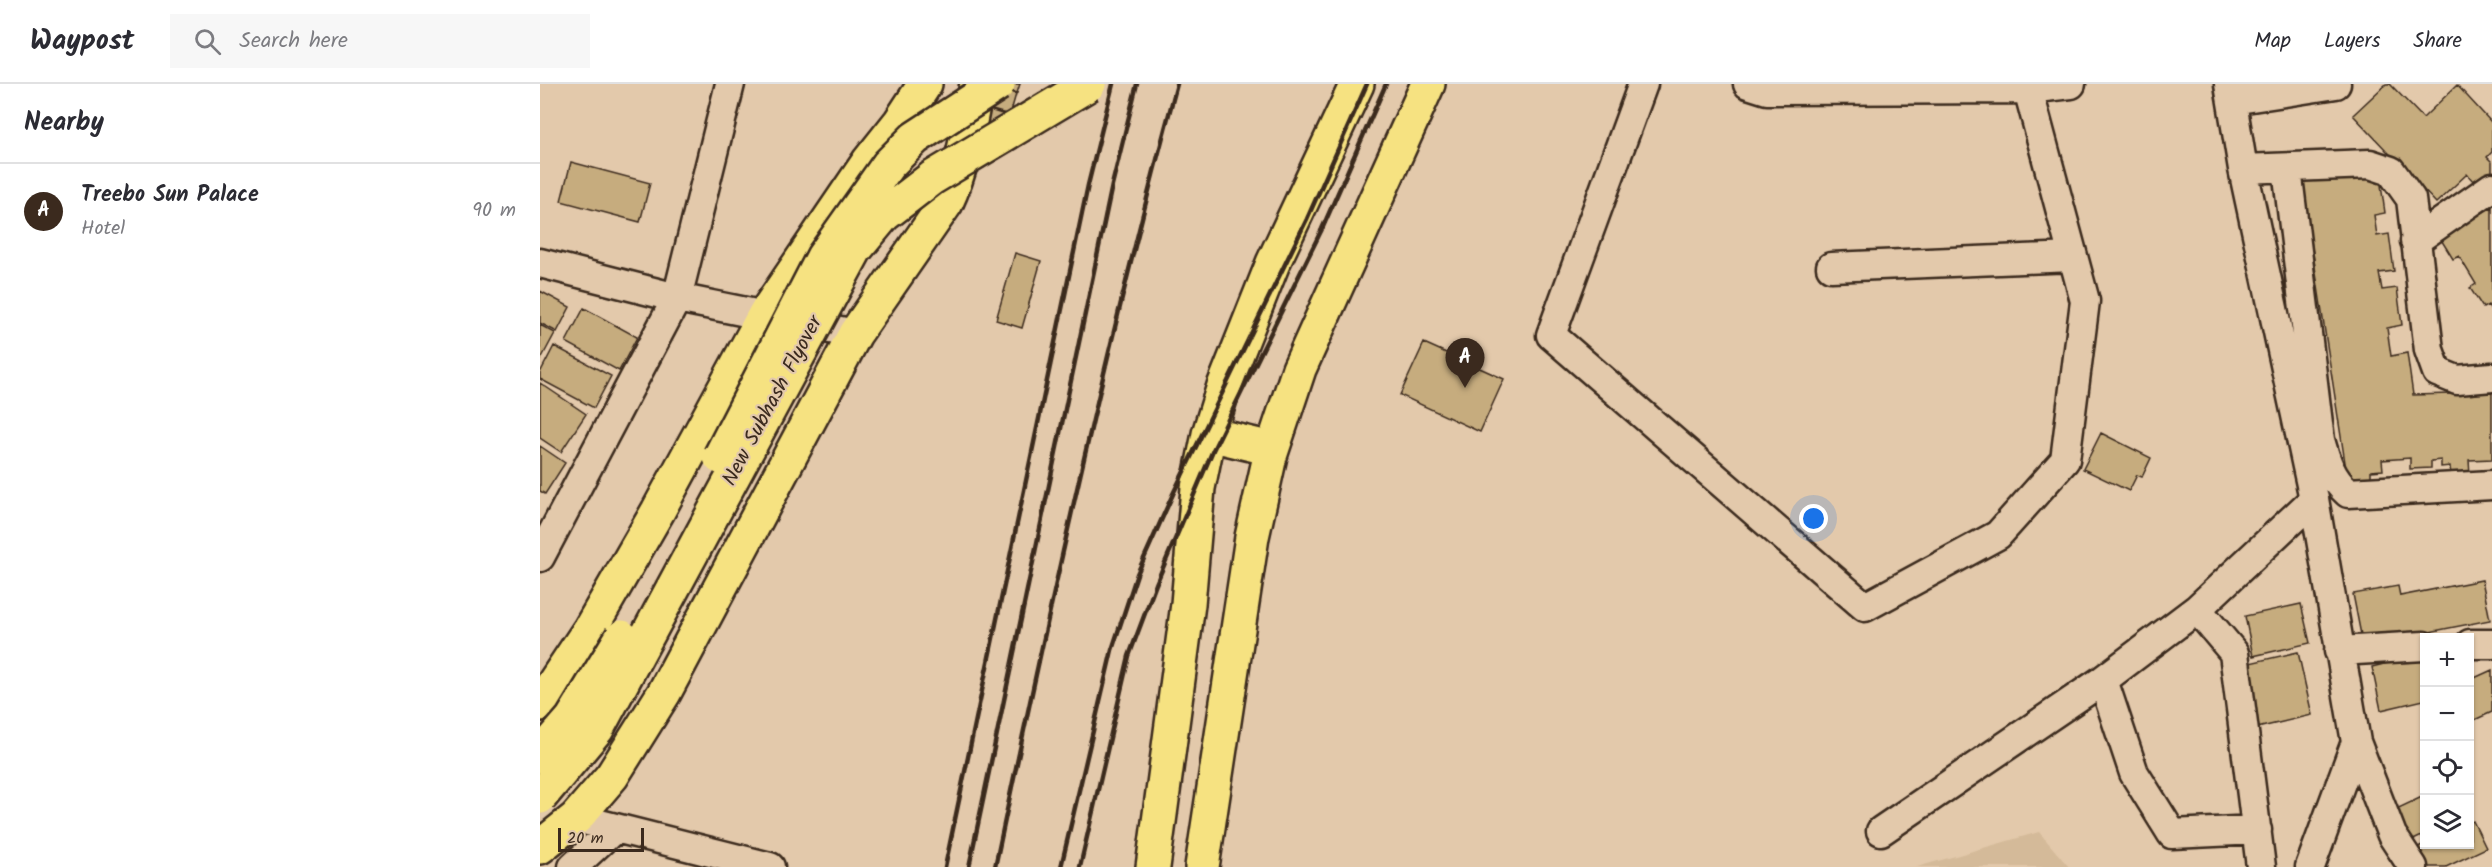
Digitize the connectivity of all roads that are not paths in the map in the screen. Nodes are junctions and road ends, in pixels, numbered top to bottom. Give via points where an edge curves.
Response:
1 (730, 84) edge
2 (925, 84) edge
3 (977, 84) edge
4 (998, 84) edge
5 (1089, 84) edge
6 (1357, 84) edge
7 (1428, 84) edge
8 (1643, 84) edge
9 (1748, 84) edge
10 (2071, 84) edge
11 (2336, 84) edge
12 (2028, 89) junction
13 (2231, 92) edge
14 (2243, 169) junction
15 (2287, 169) junction
16 (2492, 187) edge
17 (2415, 242) junction
18 (2073, 257) junction
19 (540, 263) edge
20 (1831, 267) dead end
21 (677, 298) junction
22 (765, 314) junction
23 (855, 334) junction
24 (2492, 377) edge
25 (1209, 434) junction
26 (1272, 449) junction
27 (2492, 485) edge
28 (2314, 500) junction
29 (540, 557) edge
30 (2197, 609) junction
31 (2474, 644) edge
32 (2492, 644) edge
33 (2420, 646) edge
34 (2339, 651) junction
35 (2103, 680) junction
36 (540, 704) edge
37 (2356, 742) junction
38 (540, 756) edge
39 (540, 797) edge
40 (576, 818) junction
41 (615, 828) junction
42 (2257, 830) junction
43 (1881, 831) dead end
44 (540, 847) edge
45 (573, 867) edge
46 (770, 867) edge
47 (1153, 867) edge
48 (1203, 867) edge
49 (2261, 867) edge
50 (2310, 867) edge
51 (2413, 867) edge

1 - 21 street
2 - 22 main road
3 - 23 main road via 963,157 946,203
4 - 38 main road, New Subhash Flyover, bridge via 915,138 888,165 823,257 706,484 606,666 572,719
5 - 39 main road, New Subhash Flyover, bridge via 932,178 884,215 855,250 597,729
6 - 25 main road via 1273,263
7 - 26 main road via 1299,369
8 - 18 street via 1551,335 1865,607 1998,535 2065,460 2085,301
9 - 12 street via 1767,90
10 - 12 street
11 - 13 street
12 - 18 street
13 - 14 street
14 - 15 street
14 - 28 street
15 - 17 street via 2370,164 2391,171 2411,199
15 - 27 street via 2320,440 2336,482 2348,493
16 - 17 street
17 - 24 street via 2429,350 2437,372 2457,380
18 - 20 street
19 - 21 street
21 - 22 street
21 - 29 street
22 - 23 street
22 - 36 main road via 602,609
23 - 40 main road via 664,693 612,776
25 - 26 main road
25 - 47 main road via 1198,488 1188,604
26 - 48 main road via 1252,537
28 - 30 street
28 - 34 street
30 - 35 street
30 - 42 street via 2234,653
31 - 32 street
33 - 34 street
34 - 37 street
35 - 42 street via 2134,773 2172,834
35 - 43 street
37 - 50 street
37 - 51 street via 2392,835
40 - 41 street
40 - 44 main road
41 - 45 street
41 - 46 street
42 - 49 street

